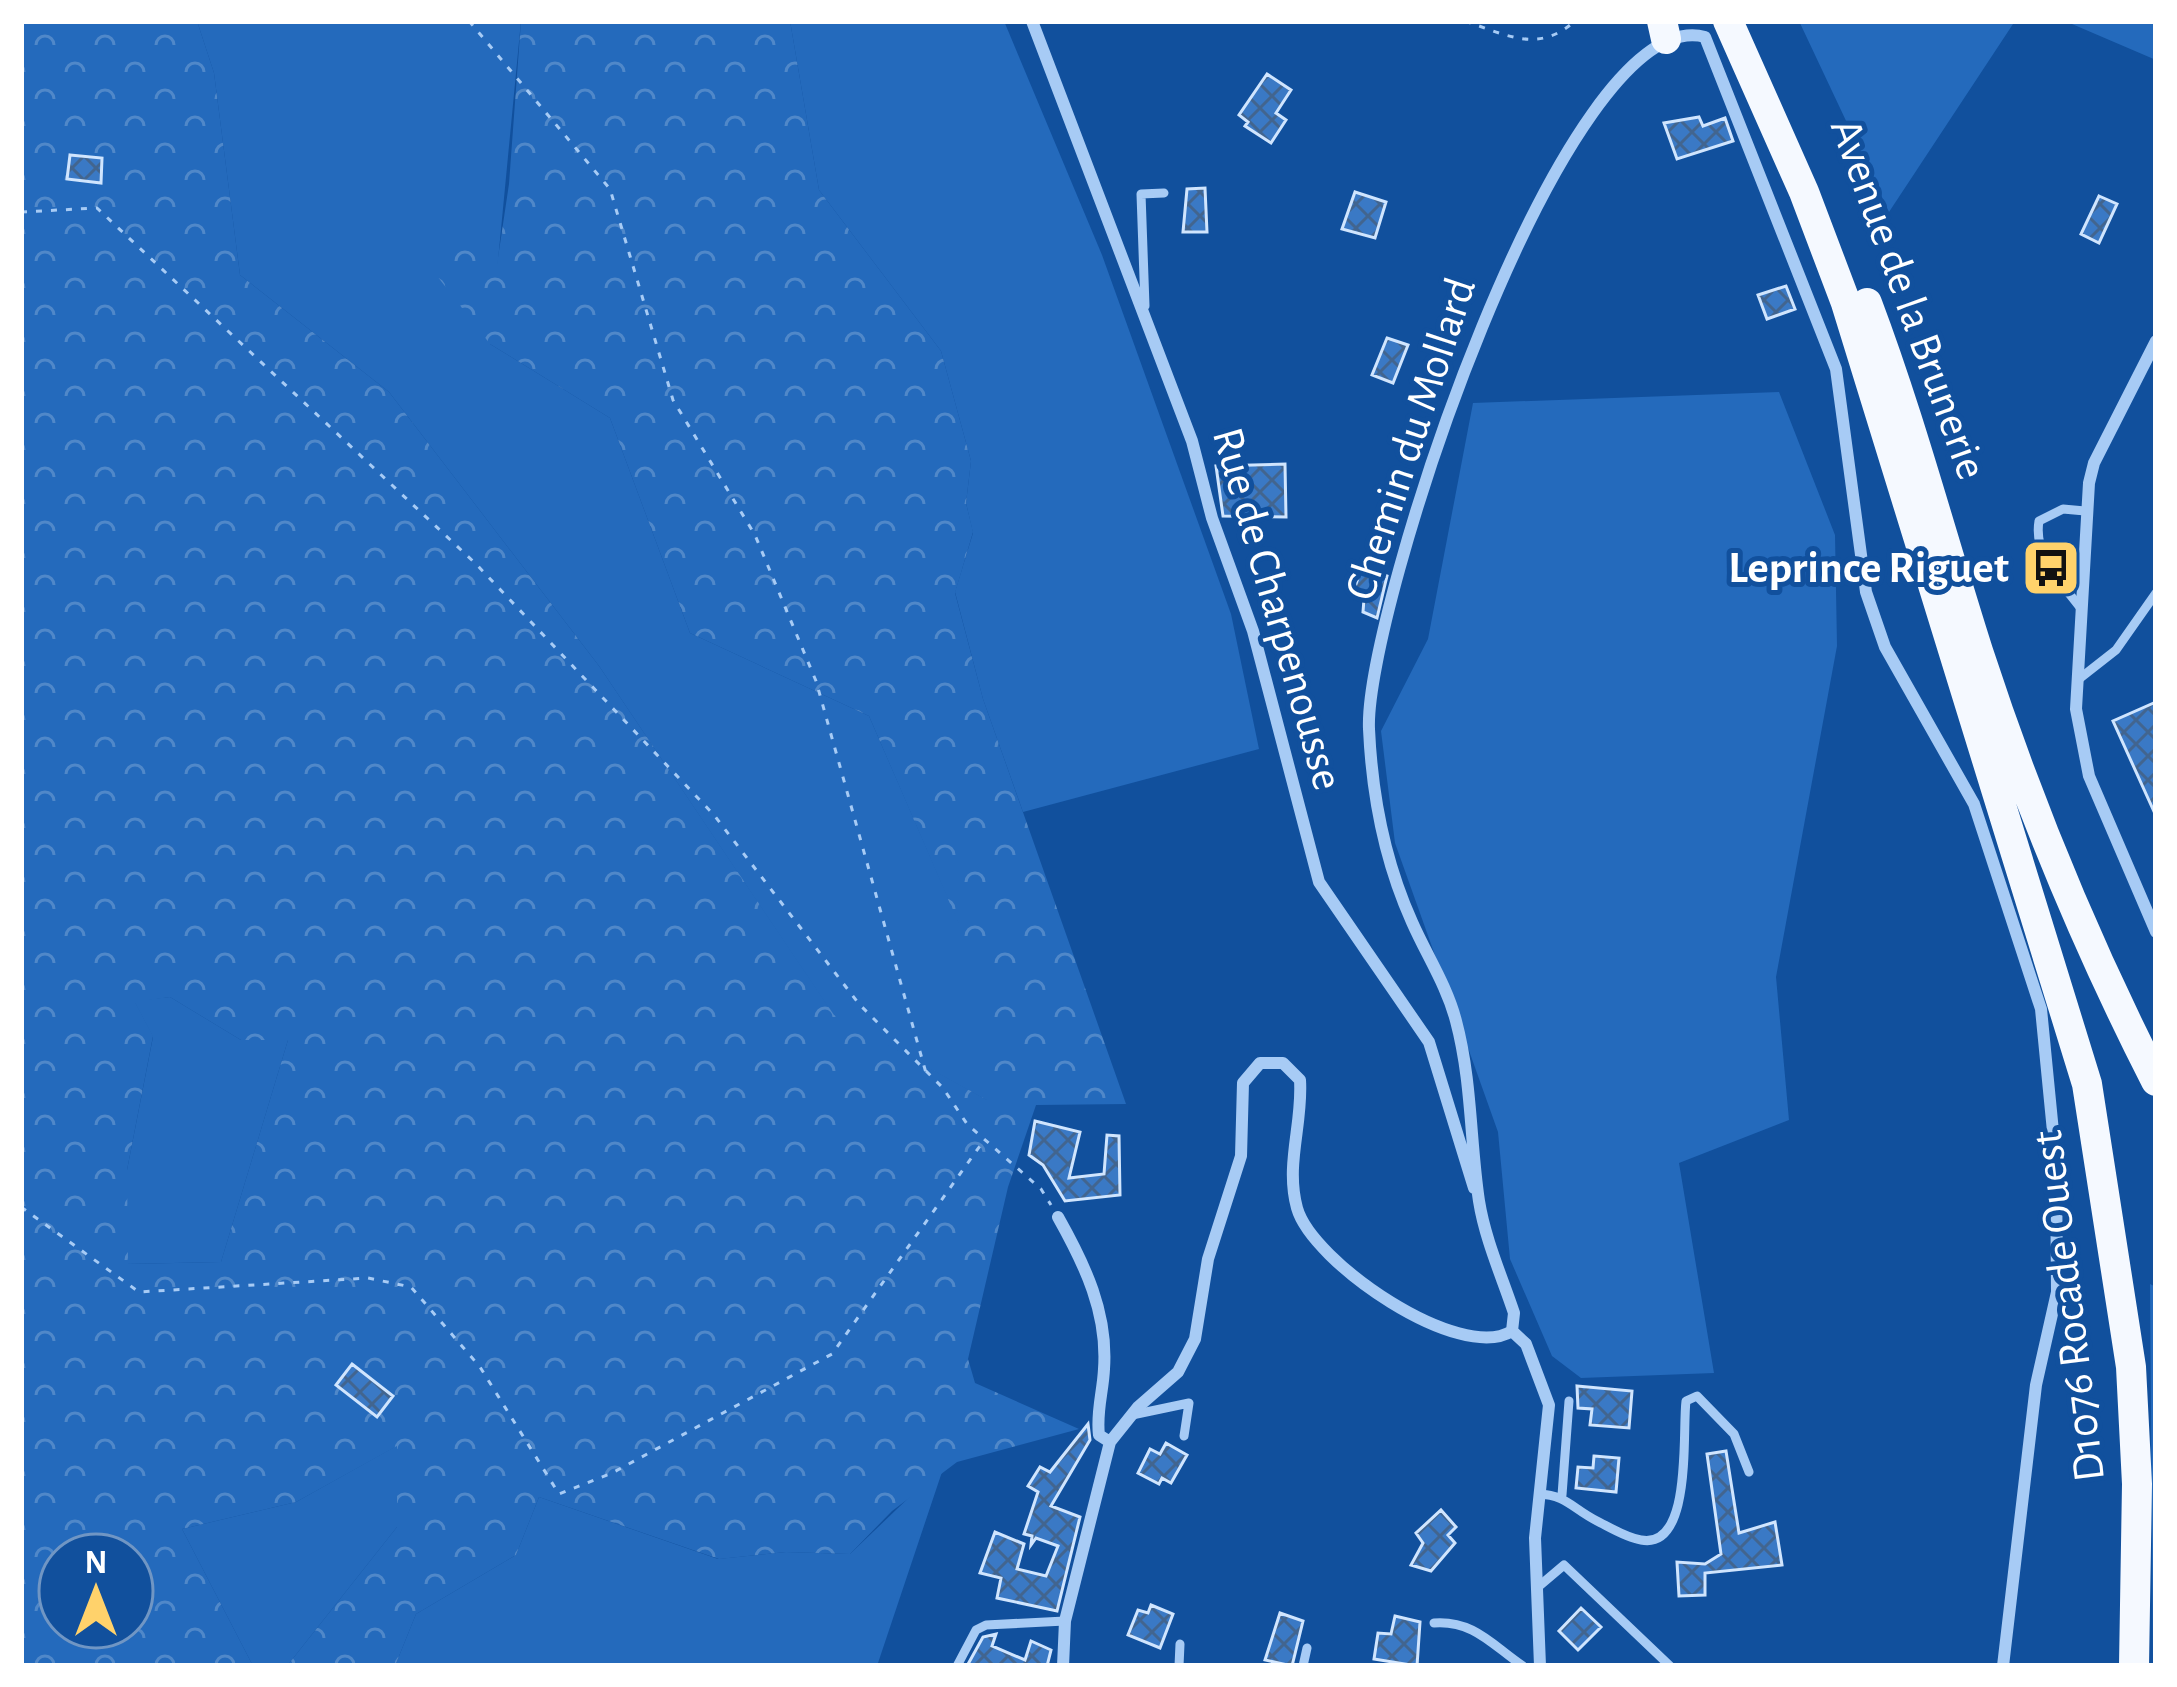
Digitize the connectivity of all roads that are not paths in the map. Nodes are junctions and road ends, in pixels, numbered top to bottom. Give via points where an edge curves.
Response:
1 (1032, 21) edge
2 (1727, 21) edge
3 (1749, 21) edge
4 (1664, 30) edge
5 (1164, 193) dead end
6 (1145, 306) junction
7 (2156, 341) edge
8 (2084, 511) junction
9 (2156, 593) edge
10 (2084, 613) junction
11 (1979, 653) junction
12 (2079, 680) junction
13 (2156, 932) edge
14 (2067, 1010) junction
15 (2156, 1081) edge
16 (1479, 1200) junction
17 (1058, 1217) road end
18 (1512, 1331) junction
19 (1569, 1401) dead end
20 (1132, 1414) junction
21 (1184, 1436) dead end
22 (1110, 1442) junction
23 (1749, 1472) dead end
24 (1539, 1494) junction
25 (1562, 1495) junction
26 (1538, 1587) junction
27 (1065, 1621) junction
28 (1434, 1623) dead end
29 (1180, 1645) dead end
30 (1307, 1648) dead end
31 (957, 1666) edge
32 (1063, 1666) edge
33 (1179, 1666) edge
34 (1303, 1666) edge
35 (1523, 1666) edge
36 (1540, 1666) edge
37 (1670, 1666) edge
38 (2002, 1666) edge
39 (2134, 1666) edge

1 - 6 street, Rue de Charpenousse
2 - 14 main road via 1852,322
3 - 11 main road, Avenue de la Brunerie via 1808,148 1898,386
4 - 16 street, Chemin du Mollard via 1573,140 1489,306 1436,452 1369,699 1372,771 1390,859 1446,991 1467,1065
4 - 38 street, Chemin du Mollard via 1705,37 1756,158 1836,369 1866,592 1885,647 1974,804 2041,1009 2056,1162 2056,1292 2036,1384
5 - 6 lane via 1141,194
6 - 16 street, Rue de Charpenousse via 1253,631 1319,882 1430,1042
7 - 8 street via 2094,463
8 - 10 street
8 - 10 lane via 2048,515 2036,537
9 - 12 lane via 2116,650
10 - 12 street
11 - 14 main road via 2036,847
11 - 15 main road, Avenue de la Brunerie via 2096,964
12 - 13 street via 2075,709 2089,776
14 - 39 main road, D1076 Rocade Ouest via 2106,1182 2131,1367
16 - 18 street, Chemin du Mollard via 1514,1313
17 - 22 street via 1098,1305 1105,1366 1097,1417 1099,1435
18 - 20 street via 1494,1339 1460,1336 1375,1292 1317,1244 1292,1186 1300,1080 1269,1060 1243,1083 1241,1156 1208,1259 1190,1356
18 - 24 street, Chemin du Mollard via 1526,1344 1549,1406
19 - 25 lane
20 - 21 lane via 1190,1403
20 - 22 street
22 - 27 street
23 - 25 lane via 1734,1434 1697,1396 1686,1401 1684,1485 1669,1528 1656,1539 1592,1519
24 - 25 lane
24 - 26 street, Chemin du Mollard
26 - 36 street, Chemin du Mollard
26 - 37 lane via 1564,1565
27 - 31 lane via 986,1625
27 - 32 street
28 - 35 lane via 1487,1636
29 - 33 lane
30 - 34 lane

